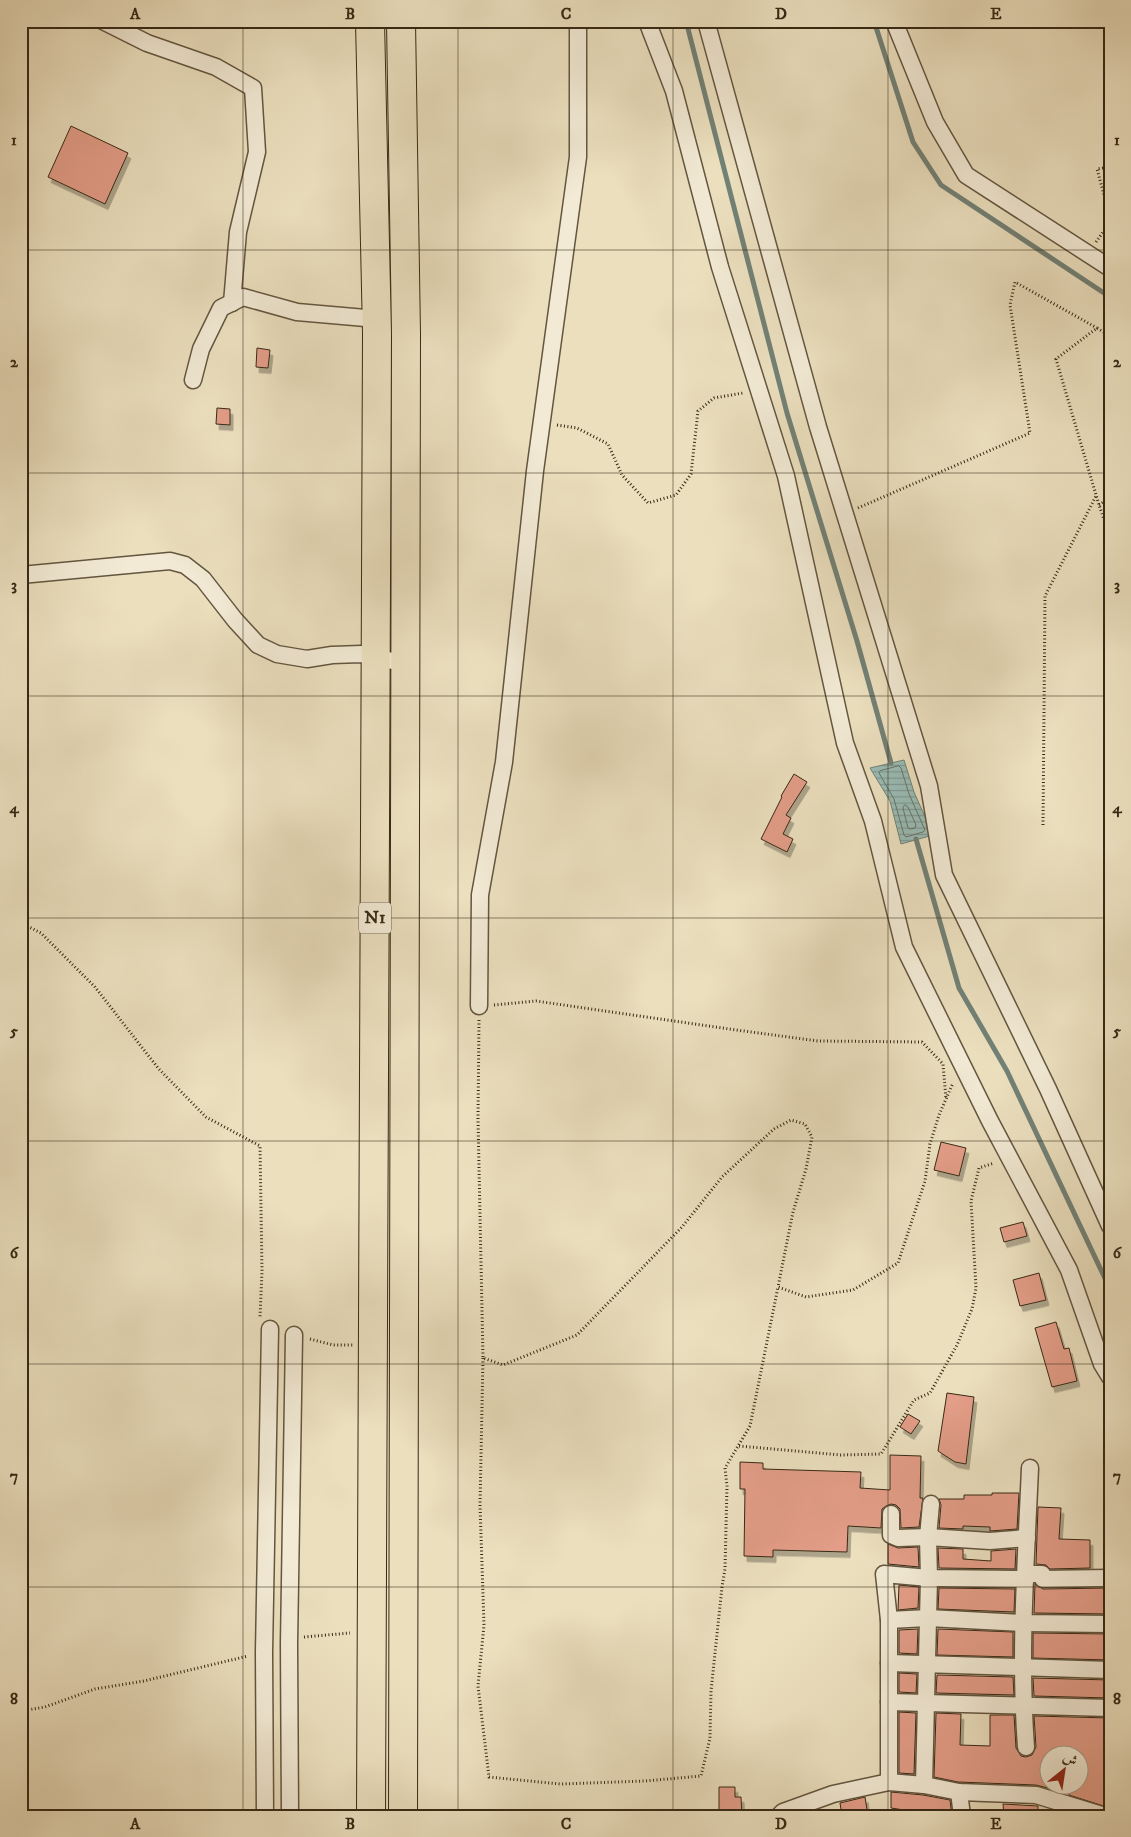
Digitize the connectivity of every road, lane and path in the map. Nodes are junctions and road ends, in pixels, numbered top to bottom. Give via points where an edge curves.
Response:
1 (103, 21) edge
2 (370, 21) edge
3 (401, 21) edge
4 (578, 21) edge
5 (647, 21) edge
6 (706, 21) edge
7 (894, 21) edge
8 (1110, 167) edge
9 (1110, 217) edge
10 (1110, 222) edge
11 (1088, 254) junction
12 (1110, 268) edge
13 (232, 303) junction
14 (377, 319) junction
15 (1097, 328) junction
16 (1110, 336) edge
17 (193, 380) dead end
18 (759, 390) junction
19 (541, 422) junction
20 (1096, 496) junction
21 (1110, 497) edge
22 (1098, 505) junction
23 (844, 514) junction
24 (1110, 536) edge
25 (21, 575) edge
26 (376, 657) junction
27 (406, 664) junction
28 (1043, 825) dead end
29 (21, 923) edge
30 (479, 1006) junction
31 (962, 1064) junction
32 (946, 1100) junction
33 (1009, 1157) junction
34 (1110, 1226) edge
35 (778, 1287) junction
36 (270, 1329) joint
37 (294, 1335) joint
38 (373, 1344) junction
39 (483, 1358) junction
40 (1110, 1377) edge
41 (739, 1446) junction
42 (1030, 1468) dead end
43 (930, 1504) dead end
44 (891, 1514) dead end
45 (928, 1537) junction
46 (1027, 1538) junction
47 (929, 1578) junction
48 (1109, 1578) edge
49 (1026, 1579) junction
50 (928, 1618) junction
51 (889, 1620) junction
52 (1024, 1623) junction
53 (1110, 1624) edge
54 (371, 1638) junction
55 (289, 1644) junction
56 (264, 1652) junction
57 (889, 1663) junction
58 (926, 1664) junction
59 (1024, 1668) junction
60 (1110, 1670) edge
61 (889, 1702) junction
62 (926, 1703) junction
63 (1023, 1707) junction
64 (1110, 1708) edge
65 (21, 1711) edge
66 (1026, 1747) dead end
67 (889, 1782) junction
68 (924, 1785) junction
69 (959, 1792) junction
70 (265, 1816) edge
71 (290, 1816) edge
72 (371, 1816) edge
73 (403, 1816) edge
74 (780, 1816) edge
75 (962, 1816) edge
76 (1105, 1816) edge

1 - 13 street via 147,43 216,67 253,88 257,152 238,232
2 - 14 highway, N1
3 - 27 highway, N1 via 406,334
4 - 19 street via 578,157
5 - 18 street via 674,91 720,267
6 - 23 street
7 - 11 street via 935,122 966,176
8 - 9 path via 1097,169
10 - 11 path
11 - 12 street
13 - 14 street via 243,297 297,312
13 - 17 street via 221,308 201,349
14 - 26 highway, N1
15 - 16 path
15 - 20 path via 1056,358
15 - 23 path via 1015,282 1010,305 1030,433
18 - 19 path via 714,398 698,411 691,474 676,495 648,503 622,475 608,444 577,428
18 - 31 street via 786,476 844,743 873,821 904,947
19 - 30 street via 504,762 480,895
20 - 22 path
20 - 28 path via 1045,596
21 - 22 path
22 - 24 path
23 - 34 street via 929,786 944,875 1048,1089
25 - 26 street via 170,561 185,564 203,578 258,645 277,654 307,658 361,654
26 - 27 street
26 - 38 highway, N1
27 - 73 highway, N1
29 - 36 path via 41,933 95,987 158,1068 206,1117 260,1146 262,1271 259,1326
30 - 32 path via 536,1001 818,1041 922,1042 943,1064
30 - 39 path
31 - 32 path
31 - 33 street
32 - 35 path via 930,1144 925,1182 898,1263 853,1290 806,1297
33 - 40 street via 1069,1270 1102,1364
33 - 41 path via 979,1168 971,1201 976,1288 961,1336 930,1393 914,1400 882,1454 841,1455
35 - 39 path via 812,1137 805,1124 791,1120 774,1129 722,1177 682,1227 577,1335 503,1365
35 - 41 path via 750,1426
36 - 56 street
37 - 38 path via 333,1344
37 - 55 street
38 - 54 highway, N1
39 - 41 path via 480,1505 484,1625 478,1686 489,1777 560,1784 701,1776 710,1738 711,1692 725,1569 725,1468
42 - 46 street
43 - 45 street
44 - 45 street via 891,1535 898,1538
45 - 46 street via 990,1541
45 - 47 street
46 - 49 street
47 - 49 street
47 - 50 street
47 - 51 street via 884,1574
48 - 49 street via 1043,1579 1042,1574 1029,1574
49 - 52 street
50 - 51 street
50 - 52 street
50 - 58 street
51 - 57 street
52 - 53 street
52 - 59 street
54 - 55 path via 350,1633 307,1636
54 - 72 highway, N1
55 - 71 street
56 - 65 path via 144,1682 95,1689 45,1707
56 - 70 street
57 - 58 street
57 - 61 street
58 - 59 street
58 - 62 street
59 - 60 street
59 - 63 street
61 - 62 street
61 - 67 street
62 - 63 street
62 - 68 street
63 - 64 street
63 - 66 street
67 - 68 street
67 - 74 street via 833,1794 783,1812
68 - 69 street
69 - 75 street
69 - 76 street via 1036,1795

